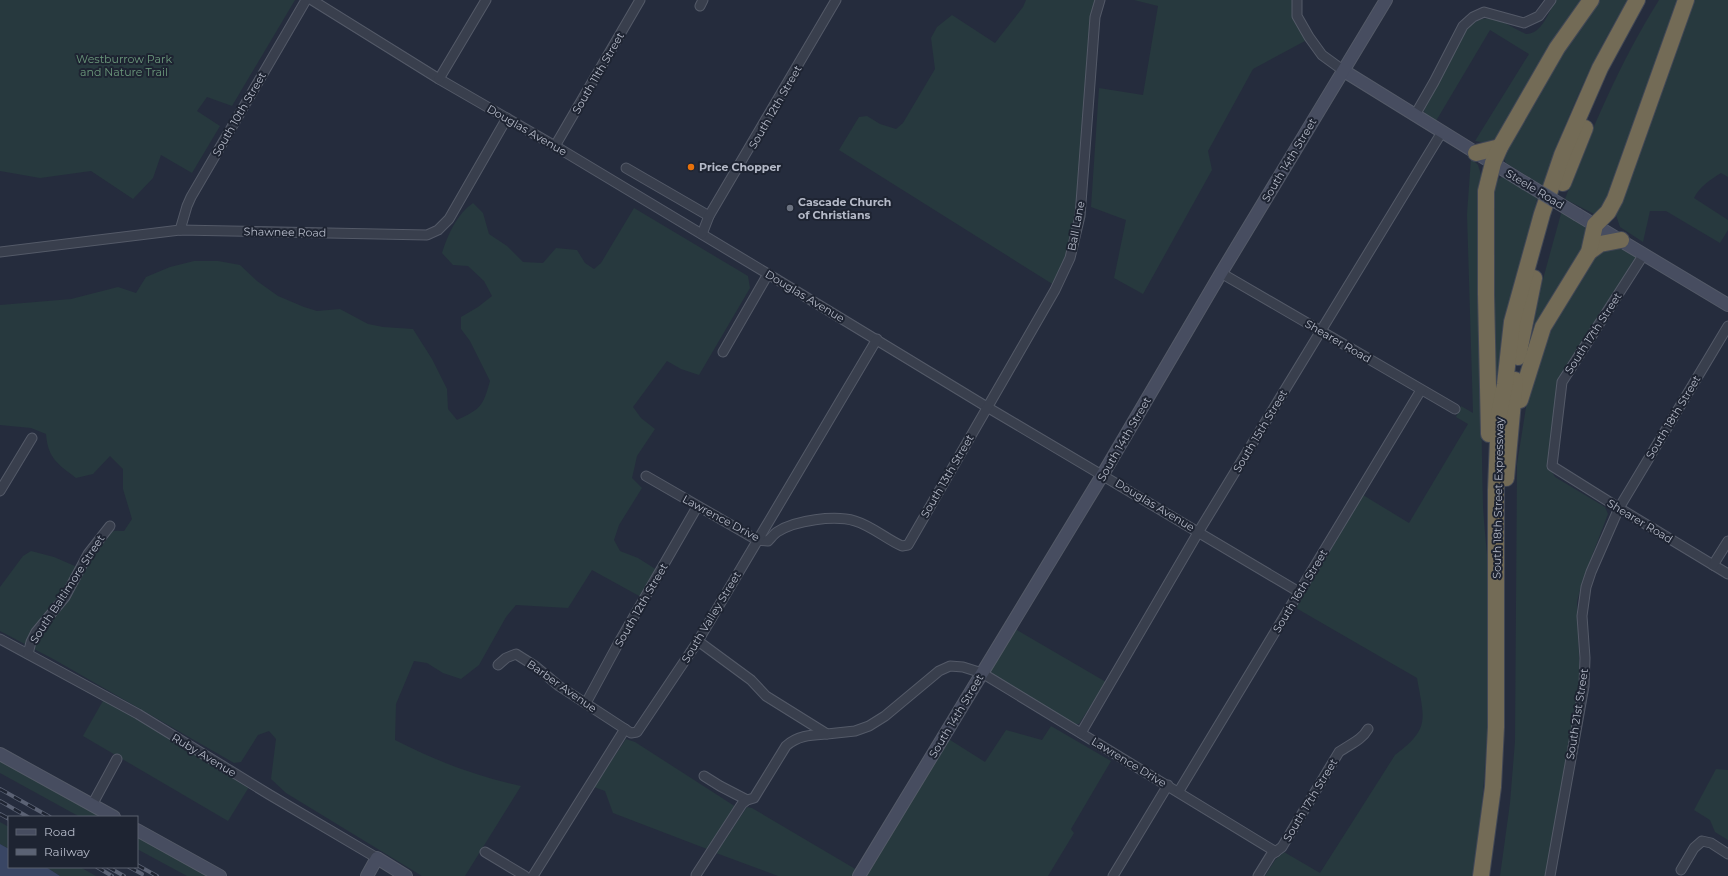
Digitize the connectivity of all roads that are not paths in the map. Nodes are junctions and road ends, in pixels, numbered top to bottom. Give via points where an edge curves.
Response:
1 (306, 0) edge
2 (312, 0) edge
3 (486, 0) edge
4 (640, 0) edge
5 (836, 0) edge
6 (1100, 0) edge
7 (1297, 0) edge
8 (1386, 0) edge
9 (1551, 0) edge
10 (1591, 0) edge
11 (1638, 0) edge
12 (1648, 0) edge
13 (1686, 0) edge
14 (1344, 71) junction
15 (440, 79) junction
16 (1415, 115) junction
17 (507, 118) junction
18 (1442, 132) junction
19 (555, 146) junction
20 (1500, 147) junction
21 (1476, 153) junction
22 (1493, 163) junction
23 (626, 168) dead end
24 (709, 216) junction
25 (1595, 225) junction
26 (180, 230) junction
27 (702, 234) junction
28 (1621, 240) junction
29 (0, 252) edge
30 (1589, 252) junction
31 (1644, 254) junction
32 (1220, 273) junction
33 (768, 274) junction
34 (1728, 305) edge
35 (1728, 326) edge
36 (1321, 331) junction
37 (877, 339) junction
38 (723, 352) dead end
39 (1421, 390) junction
40 (987, 407) junction
41 (1455, 410) dead end
42 (1510, 436) junction
43 (32, 438) dead end
44 (1552, 466) joint
45 (1103, 474) junction
46 (646, 476) dead end
47 (1496, 490) junction
48 (0, 491) edge
49 (697, 507) junction
50 (1619, 508) junction
51 (110, 526) dead end
52 (1200, 531) junction
53 (757, 540) junction
54 (1728, 541) edge
55 (908, 545) joint
56 (1713, 565) junction
57 (1728, 574) edge
58 (1299, 592) junction
59 (0, 639) edge
60 (698, 640) junction
61 (28, 654) junction
62 (498, 665) dead end
63 (982, 673) junction
64 (586, 703) junction
65 (626, 729) junction
66 (1368, 729) dead end
67 (1080, 733) junction
68 (827, 734) junction
69 (0, 754) edge
70 (117, 759) dead end
71 (704, 776) dead end
72 (1168, 785) junction
73 (1178, 791) junction
74 (747, 800) junction
75 (92, 805) junction
76 (112, 816) edge
77 (138, 831) edge
78 (485, 852) dead end
79 (1276, 852) junction
80 (1728, 854) edge
81 (377, 858) junction
82 (1681, 870) dead end
83 (696, 875) edge
84 (220, 876) edge
85 (367, 876) edge
86 (406, 876) edge
87 (525, 876) edge
88 (533, 876) edge
89 (859, 876) edge
90 (1113, 876) edge
91 (1258, 876) edge
92 (1481, 876) edge
93 (1492, 876) edge
94 (1550, 876) edge

1 - 26 street, South 10th Street via 192,197
2 - 15 street, Douglas Avenue
3 - 15 street
4 - 19 street, South 11th Street
5 - 24 street, South 12th Street
6 - 40 street, Ball Lane via 1096,17 1080,216 1070,258 1055,290
7 - 14 street via 1297,16 1309,37 1322,55
8 - 14 street, South 14th Street
9 - 16 street via 1539,16 1524,23 1484,12 1473,16 1463,26
10 - 20 highway via 1557,48
11 - 47 highway, South 18th Street Expressway via 1582,106 1562,155 1529,257 1512,322 1499,414
12 - 42 highway, South 18th Street Expressway via 1593,106 1546,232 1522,338 1514,384
13 - 25 highway via 1615,199 1608,212
14 - 16 street, Steele Road
14 - 32 street, South 14th Street
15 - 17 street, Douglas Avenue
16 - 18 street, Steele Road
17 - 19 street, Douglas Avenue
17 - 26 street, Shawnee Road via 449,219 433,233 420,235
18 - 21 street, Steele Road
18 - 36 street, South 15th Street
19 - 27 street, Douglas Avenue
20 - 21 highway
20 - 22 highway
21 - 22 street, Steele Road
22 - 25 street, Steele Road, bridge
22 - 47 highway via 1486,191 1486,294 1488,425
23 - 24 street
24 - 27 street, South 12th Street
25 - 28 street, Steele Road
25 - 30 highway
26 - 29 street, Shawnee Road
27 - 33 street, Douglas Avenue
28 - 30 highway via 1600,244
28 - 31 street, Steele Road
30 - 42 highway via 1544,327 1527,374
31 - 34 street, Steele Road
31 - 44 street, South 17th Street via 1562,382
32 - 36 street, Shearer Road
32 - 45 street, South 14th Street
33 - 37 street, Douglas Avenue
33 - 38 street
35 - 50 street, South 18th Street
36 - 39 street, Shearer Road
36 - 52 street, South 15th Street
37 - 40 street, Douglas Avenue
37 - 53 street, South Valley Street
39 - 41 street, Shearer Road
39 - 58 street, South 16th Street
40 - 45 street, Douglas Avenue
40 - 55 street, South 13th Street
42 - 93 highway, South 18th Street Expressway via 1505,494 1506,741 1502,800
43 - 48 street
44 - 50 street, Shearer Road
45 - 52 street, Douglas Avenue
45 - 63 street, South 14th Street
46 - 49 street, Lawrence Drive
47 - 92 highway, South 18th Street Expressway via 1496,727 1493,787
49 - 53 street, Lawrence Drive
49 - 64 street, South 12th Street
50 - 56 street, Shearer Road
50 - 94 street, South 21st Street via 1586,587 1582,616 1584,686
51 - 61 street, South Baltimore Street via 88,554 65,597 36,632
52 - 58 street, Douglas Avenue
52 - 67 street, South 15th Street
53 - 55 street, Lawrence Drive via 768,541 781,530 802,522 841,518 856,521 902,546
53 - 60 street, South Valley Street
54 - 56 street
56 - 57 street, Shearer Road
58 - 73 street, South 16th Street
59 - 61 street, Ruby Avenue
60 - 65 street, South Valley Street via 638,730 634,733
60 - 68 street via 751,680 766,696
61 - 81 street, Ruby Avenue via 138,714
62 - 64 street, Barber Avenue via 516,654
63 - 67 street, Lawrence Drive
63 - 68 street, Lawrence Drive via 950,666 939,671 885,716 869,726 855,731
63 - 89 street, South 14th Street
64 - 65 street, Barber Avenue
65 - 88 street
66 - 79 street, South 17th Street via 1359,741 1339,752 1282,847
67 - 72 street, Lawrence Drive
68 - 74 street via 792,740 754,798
69 - 75 street
70 - 75 street
71 - 74 street
72 - 73 street, Lawrence Drive
72 - 90 street
73 - 79 street, Lawrence Drive
74 - 83 street
75 - 76 street
77 - 84 street
78 - 87 street
79 - 91 street, South 17th Street via 1271,855
80 - 82 street via 1702,841 1694,848
81 - 85 street
81 - 86 street, Ruby Avenue

